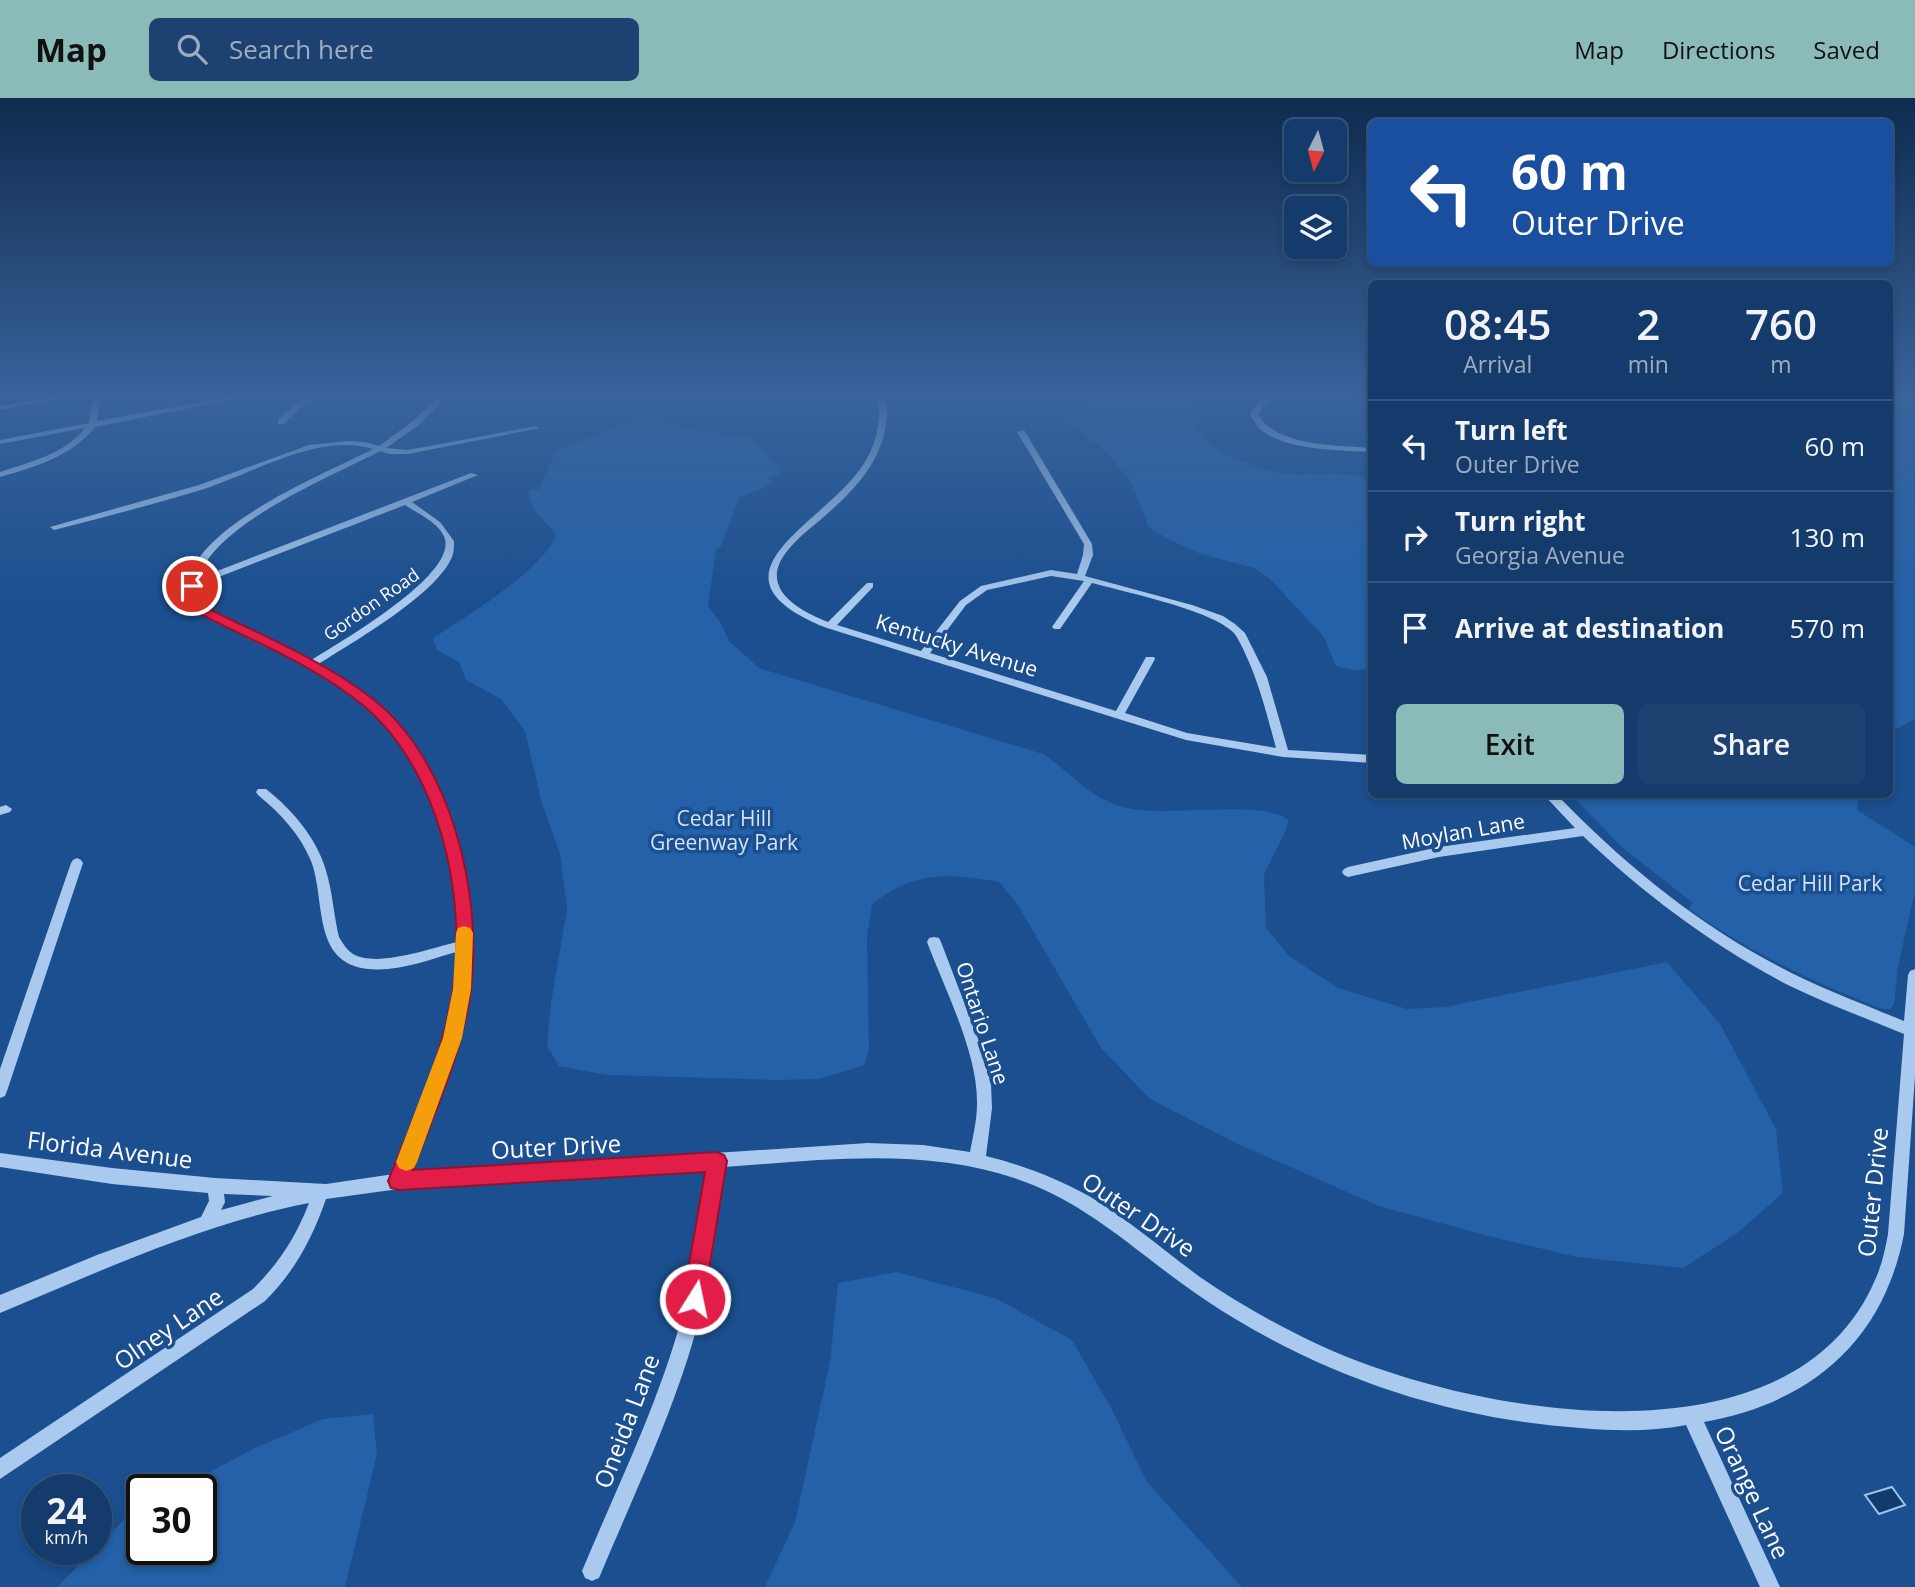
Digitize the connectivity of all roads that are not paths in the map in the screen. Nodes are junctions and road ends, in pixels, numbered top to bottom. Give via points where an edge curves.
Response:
1 (32, 462) edge
2 (266, 462) edge
3 (352, 462) edge
4 (869, 462) edge
5 (1039, 462) edge
6 (0, 475) edge
7 (474, 475) dead end
8 (406, 502) junction
9 (54, 527) dead end
10 (1085, 579) junction
11 (192, 584) junction
12 (870, 585) dead end
13 (830, 626) junction
14 (1057, 627) dead end
15 (923, 655) junction
16 (1150, 659) dead end
17 (310, 665) junction
18 (1118, 716) junction
19 (1283, 753) junction
20 (1368, 759) edge
21 (262, 792) dead end
22 (1553, 798) edge
23 (1584, 831) junction
24 (77, 863) dead end
25 (1348, 872) dead end
26 (934, 942) dead end
27 (465, 945) junction
28 (1915, 975) edge
29 (1910, 1030) junction
30 (0, 1091) edge
31 (0, 1160) edge
32 (977, 1160) junction
33 (717, 1161) junction
34 (1908, 1163) edge
35 (399, 1181) junction
36 (215, 1186) junction
37 (323, 1190) junction
38 (207, 1222) junction
39 (0, 1304) edge
40 (1692, 1418) junction
41 (0, 1469) edge
42 (592, 1571) dead end
43 (1770, 1587) edge

1 - 6 street
2 - 9 street via 202,487
3 - 11 street via 248,517 204,556
4 - 13 street, Kentucky Avenue via 846,491 785,548 773,568 775,591 788,607
5 - 10 street via 1088,544
7 - 8 street
8 - 11 street
8 - 17 street, Gordon Road via 449,539 451,552 445,565 419,592
10 - 14 street
10 - 15 street via 1052,573 984,588 963,603
10 - 19 street via 1220,618 1240,633 1262,677
11 - 17 street via 206,613
12 - 13 street
13 - 15 street, Kentucky Avenue
15 - 18 street, Kentucky Avenue
16 - 18 street
17 - 27 street via 370,704 400,736 429,782 454,848
18 - 19 street, Kentucky Avenue via 1186,736
19 - 20 street, Kentucky Avenue
21 - 27 street via 310,847 323,880 332,939 341,954 362,963 386,963
22 - 23 street
23 - 25 street, Moylan Lane via 1438,852
23 - 29 street via 1679,911 1732,947 1796,982
24 - 30 street
26 - 32 street, Ontario Lane via 984,1090
27 - 35 street via 452,1038
28 - 29 street, Outer Drive
29 - 34 street, Outer Drive
31 - 36 street, Florida Avenue
32 - 33 street, Outer Drive via 867,1150
32 - 40 street, Outer Drive via 1073,1196 1227,1304 1286,1338 1345,1364 1409,1387 1494,1409 1599,1421
33 - 35 street, Outer Drive
33 - 42 street, Oneida Lane via 695,1299 683,1340 660,1410
34 - 40 street, Outer Drive via 1887,1275 1864,1319 1842,1346 1805,1376 1750,1403
35 - 37 street, Outer Drive
36 - 37 street, Florida Avenue
36 - 38 street, Florida Avenue via 217,1202
37 - 38 street, Outer Drive
37 - 41 street, Olney Lane via 294,1256 259,1295
38 - 39 street, Outer Drive
40 - 43 street, Orange Lane

